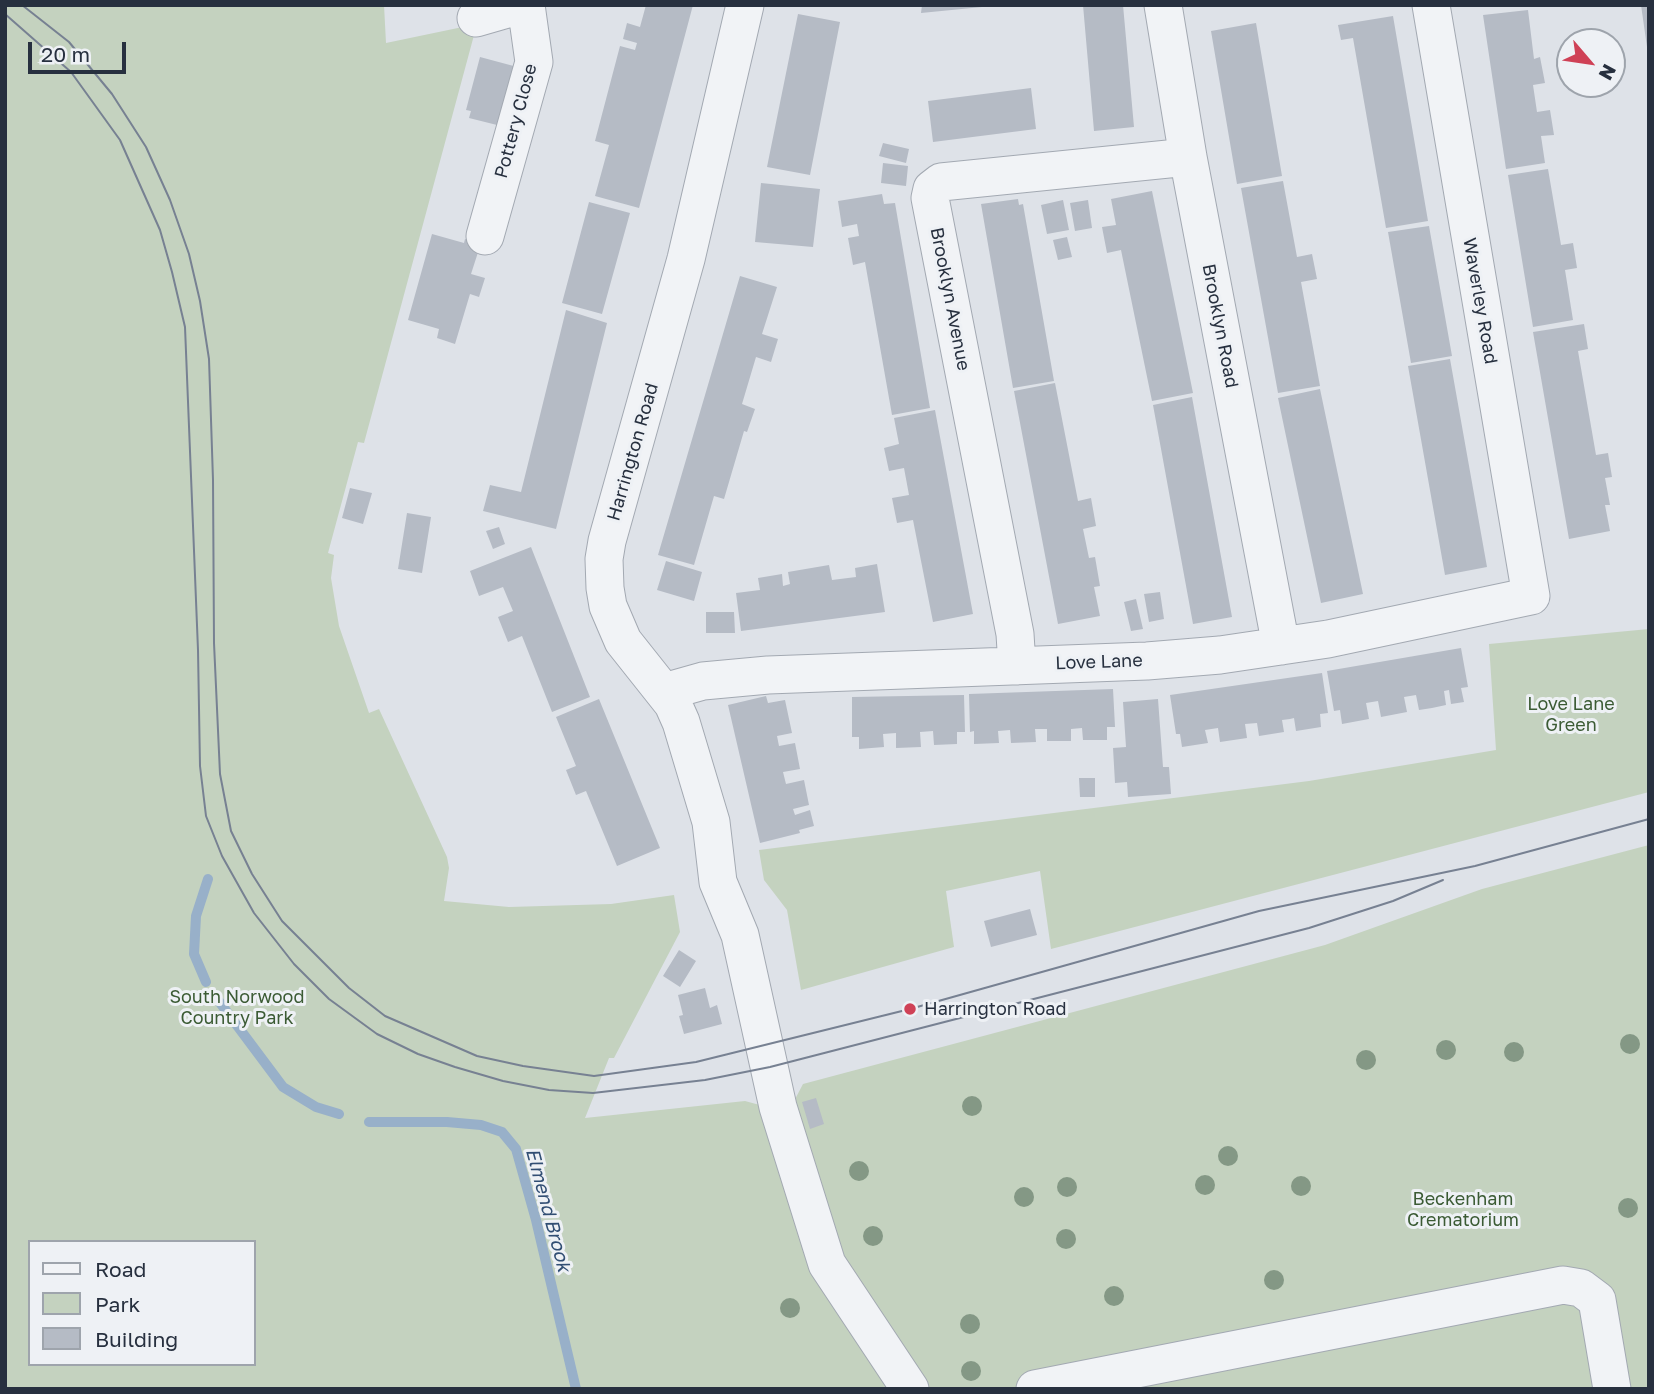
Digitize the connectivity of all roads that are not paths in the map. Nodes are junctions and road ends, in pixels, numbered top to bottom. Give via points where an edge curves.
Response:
1 (521, 5) edge
2 (526, 5) edge
3 (745, 5) edge
4 (1163, 5) edge
5 (1431, 5) edge
6 (476, 18) dead end
7 (1188, 157) junction
8 (485, 236) dead end
9 (1531, 596) joint
10 (1281, 646) junction
11 (1017, 666) junction
12 (664, 692) junction
13 (910, 1389) edge
14 (1035, 1389) edge
15 (1612, 1389) edge

1 - 6 street
2 - 8 street, Pottery Close via 534,62
3 - 12 street, Harrington Road via 689,246 604,559 608,606 615,624 633,656
4 - 7 street, Brooklyn Road
5 - 9 street, Waverley Road
7 - 10 street, Brooklyn Road
7 - 11 street, Brooklyn Avenue via 941,182 932,189 930,198 1015,634
9 - 10 street, Love Lane
10 - 11 street, Love Lane via 1220,655
11 - 12 street, Love Lane via 724,678
12 - 13 street, Harrington Road via 681,722 703,790 718,882 740,935 778,1107 827,1264
14 - 15 street via 1563,1285 1581,1288 1597,1300

